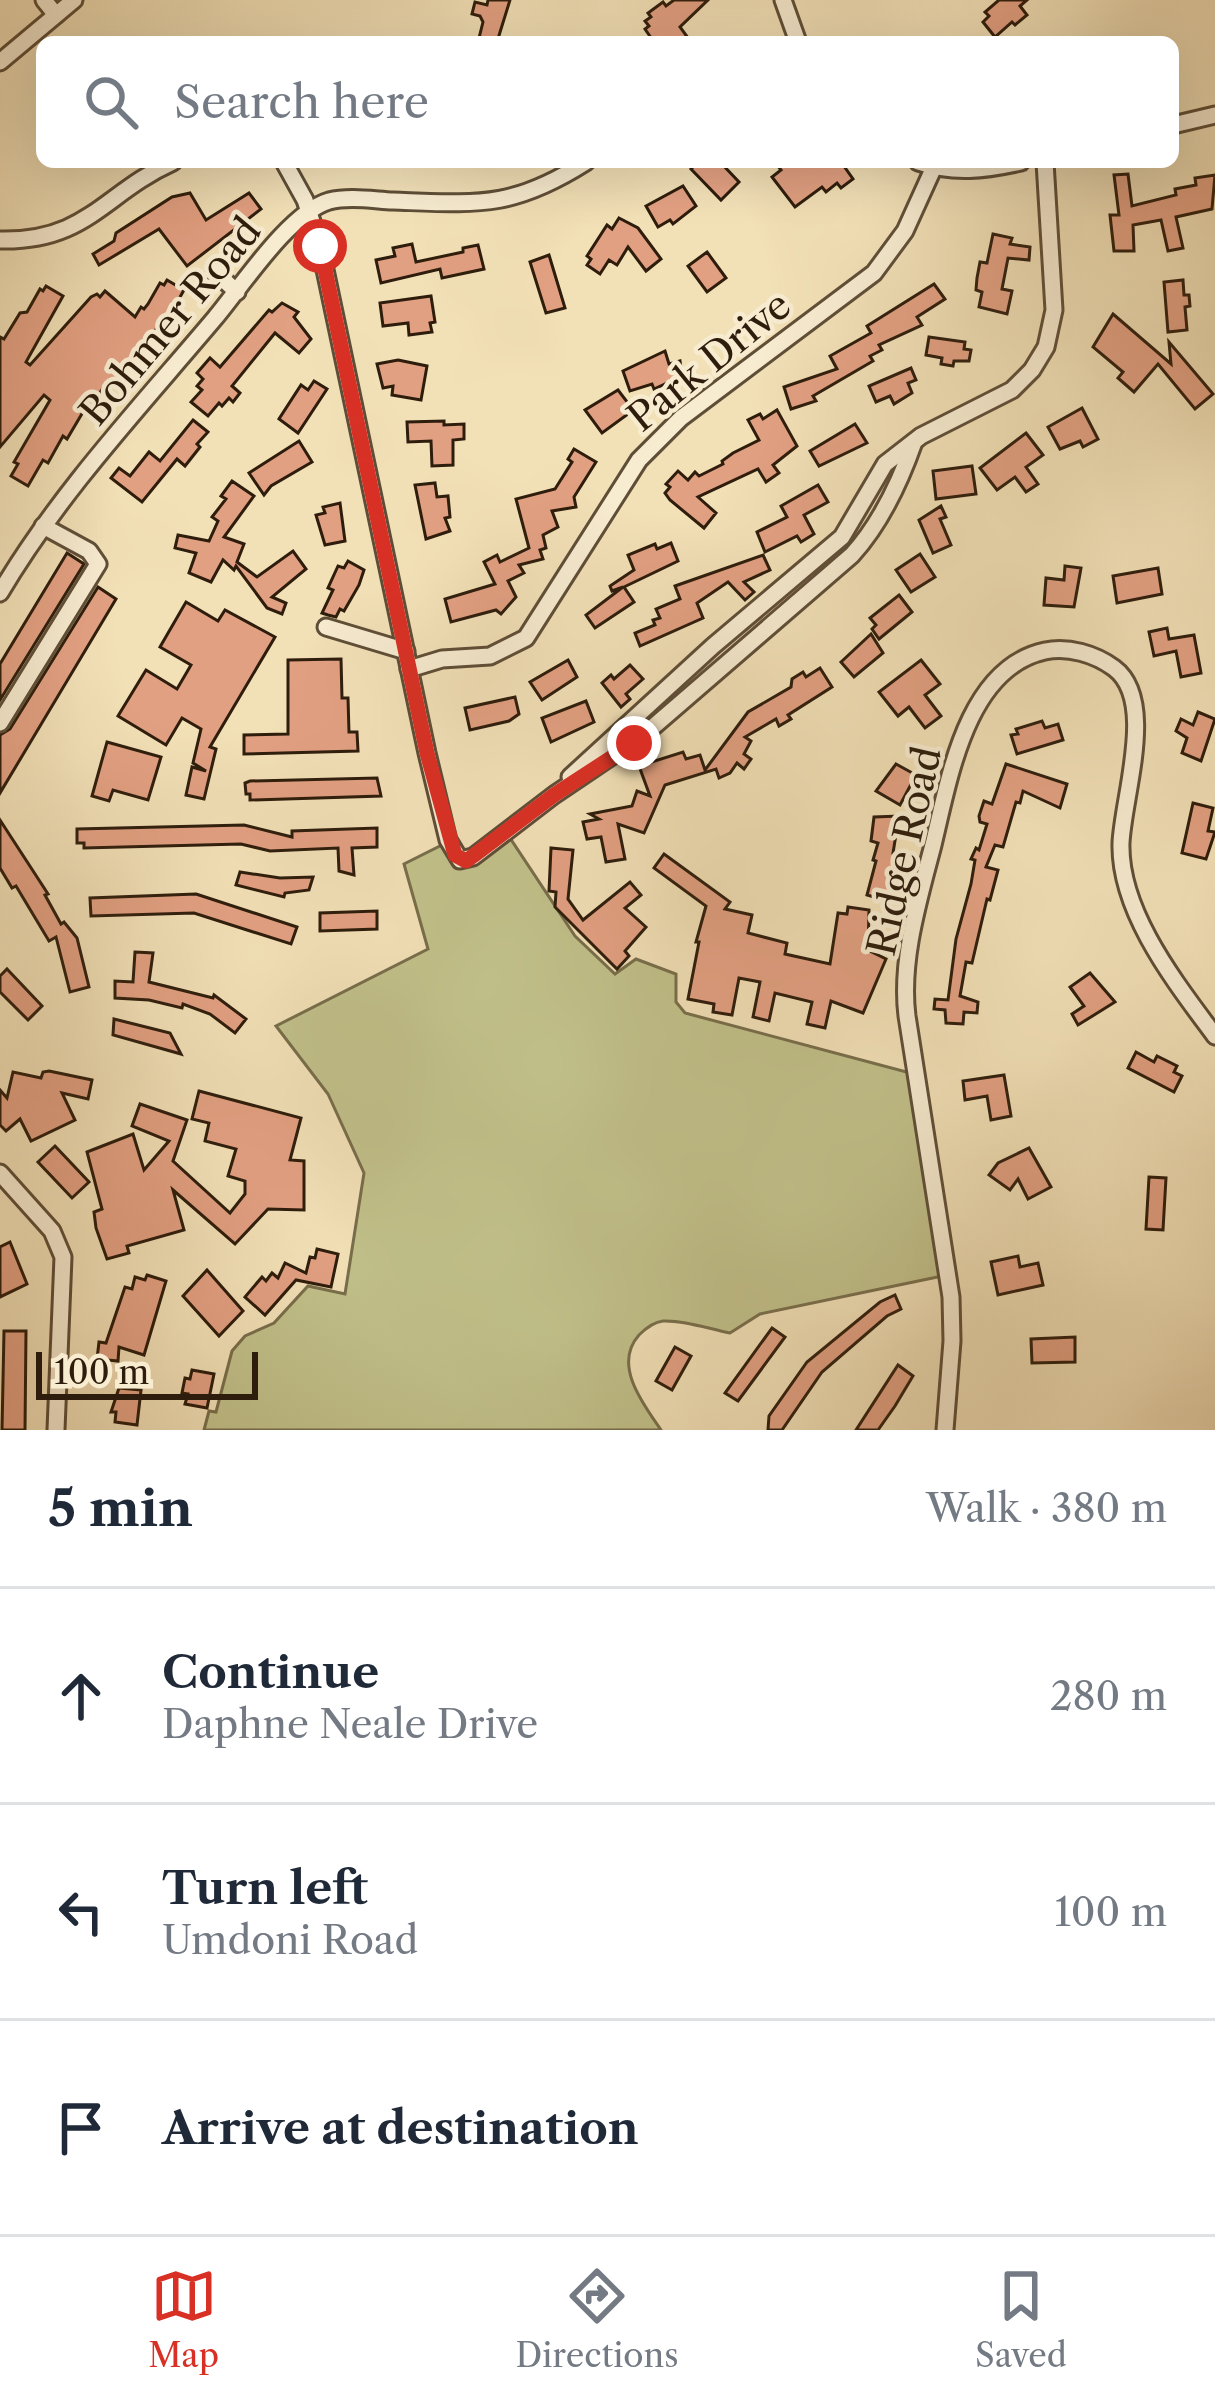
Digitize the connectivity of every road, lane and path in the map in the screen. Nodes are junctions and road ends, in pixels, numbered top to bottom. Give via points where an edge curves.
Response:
1 (44, 0) edge
2 (74, 0) edge
3 (783, 0) edge
4 (56, 15) junction
5 (789, 36) edge
6 (0, 62) edge
7 (1215, 115) edge
8 (1179, 124) edge
9 (160, 168) edge
10 (287, 168) edge
11 (577, 168) edge
12 (925, 168) edge
13 (950, 168) edge
14 (990, 168) edge
15 (1045, 168) edge
16 (310, 212) junction
17 (0, 240) edge
18 (214, 272) dead end
19 (237, 292) junction
20 (43, 526) junction
21 (0, 593) edge
22 (326, 627) dead end
23 (406, 651) junction
24 (409, 669) junction
25 (0, 723) edge
26 (1215, 1036) edge
27 (0, 1173) edge
28 (56, 1430) edge
29 (945, 1430) edge

1 - 4 street
2 - 4 street
3 - 5 street
4 - 6 street
7 - 8 street
9 - 17 street via 58,234
10 - 16 street
11 - 16 street, Bohmer Road via 505,199 346,199
12 - 24 street, Park Drive via 905,231 874,273 681,418 638,460 526,638 490,656
13 - 14 street
15 - 24 street via 1054,310 1032,370 1012,390 885,464 842,537 554,795 466,861 453,852 439,808
16 - 19 street, Bohmer Road
16 - 23 street
18 - 19 street
19 - 20 street, Bohmer Road
20 - 21 street, Bohmer Road
20 - 25 street via 98,563
22 - 23 street
23 - 24 street
26 - 29 street, Ridge Road via 1160,955 1126,880 1122,828 1137,722 1130,690 1114,668 1077,651 1016,662 987,692 962,743 908,970 906,1004 951,1297
27 - 28 street via 52,1231 63,1257

